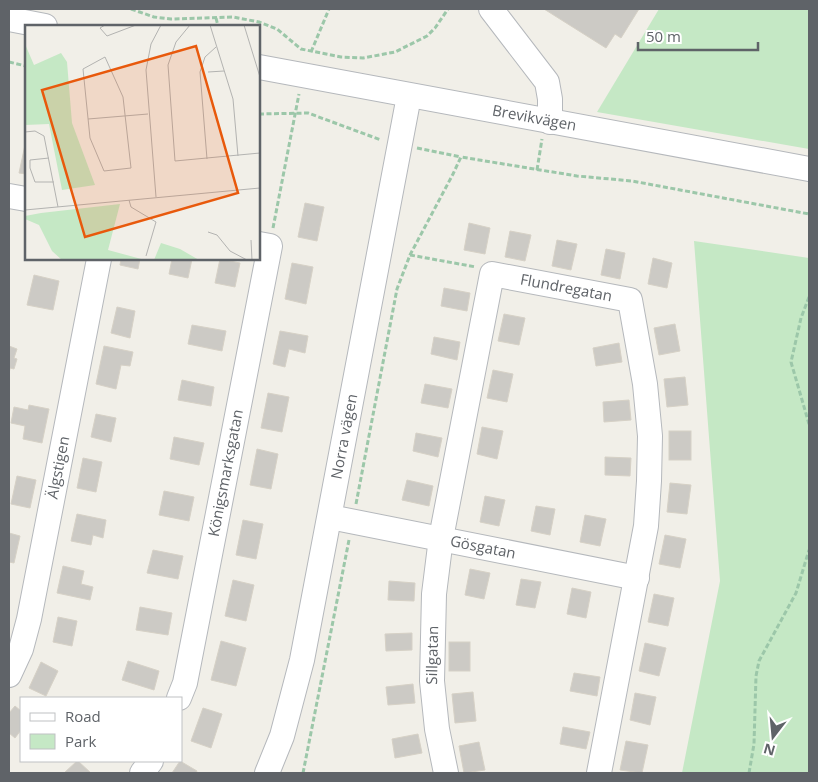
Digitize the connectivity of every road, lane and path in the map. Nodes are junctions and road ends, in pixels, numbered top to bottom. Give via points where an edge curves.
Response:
1 (131, 9) edge
2 (329, 9) edge
3 (448, 9) edge
4 (491, 9) edge
5 (216, 18) junction
6 (9, 19) edge
7 (40, 25) edge
8 (218, 25) edge
9 (311, 51) junction
10 (9, 62) edge
11 (25, 66) edge
12 (260, 67) edge
13 (303, 76) junction
14 (409, 96) junction
15 (296, 112) junction
16 (260, 114) edge
17 (546, 131) junction
18 (389, 143) dead end
19 (411, 147) dead end
20 (461, 157) dead end
21 (809, 168) edge
22 (537, 170) dead end
23 (9, 196) edge
24 (25, 199) edge
25 (264, 245) edge
26 (410, 255) dead end
27 (99, 260) edge
28 (492, 274) junction
29 (809, 297) edge
30 (809, 424) edge
31 (330, 517) junction
32 (441, 538) junction
33 (809, 550) edge
34 (637, 578) junction
35 (9, 674) edge
36 (179, 697) edge
37 (150, 762) edge
38 (142, 773) edge
39 (267, 773) edge
40 (446, 773) edge
41 (600, 773) edge
42 (749, 773) edge

1 - 5 path via 171,19
2 - 9 path
3 - 9 path via 427,36 395,52 363,58
4 - 17 street via 547,82 550,99
5 - 8 path
5 - 9 path via 233,17 277,28 301,49
6 - 7 street
9 - 13 path
10 - 11 path
12 - 13 street, Brevikvägen
13 - 14 street, Brevikvägen
13 - 15 path
14 - 17 street, Brevikvägen
14 - 31 street, Norra vägen
15 - 16 path
15 - 18 path via 319,115
15 - 25 path
17 - 21 street, Brevikvägen
17 - 22 path
19 - 20 path
23 - 24 street
25 - 36 street, Königsmarksgatan via 185,683
26 - 28 path via 484,268
27 - 35 street, Älgstigen via 29,620
28 - 32 street
28 - 34 street, Flundregatan via 630,300 645,384 650,436 646,526
29 - 30 path via 791,362
31 - 32 street, Gösgatan
31 - 39 street, Norra vägen via 294,698
32 - 34 street, Gösgatan
32 - 40 street, Sillgatan via 434,594 432,652 437,730
33 - 42 path via 796,593 760,660
34 - 41 street
37 - 38 street

